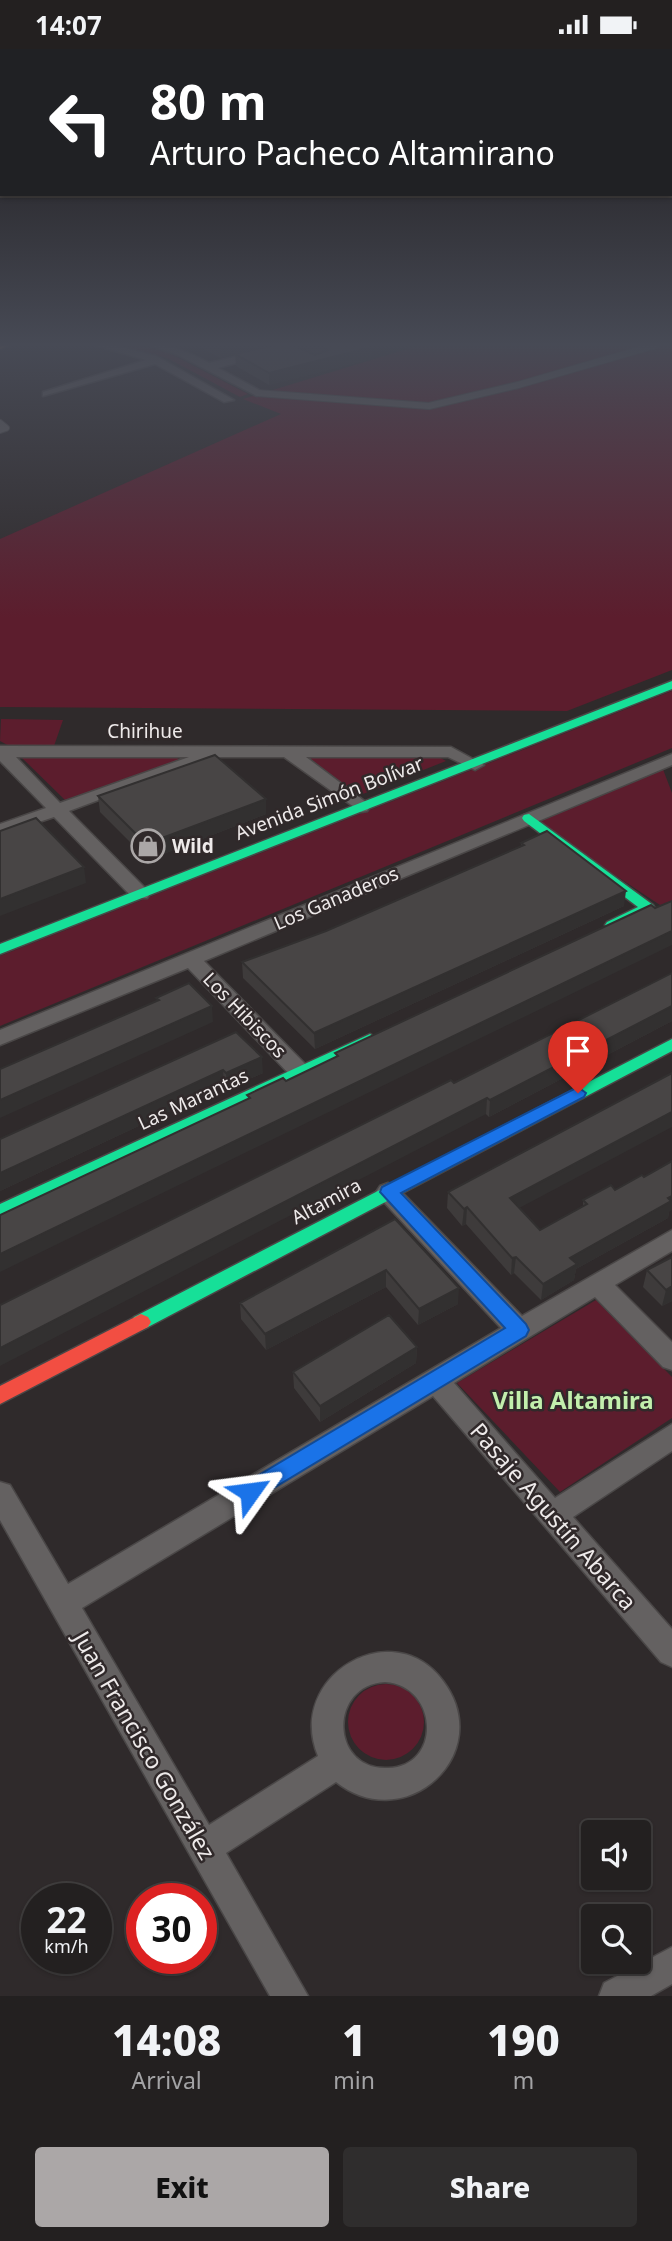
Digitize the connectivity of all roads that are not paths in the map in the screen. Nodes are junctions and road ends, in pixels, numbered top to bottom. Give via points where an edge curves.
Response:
1 (672, 685) edge
2 (1, 751) edge
3 (220, 752) junction
4 (288, 752) junction
5 (672, 759) edge
6 (475, 765) junction
7 (361, 807) junction
8 (60, 809) junction
9 (529, 818) junction
10 (0, 830) edge
11 (140, 894) junction
12 (598, 932) edge
13 (0, 949) edge
14 (191, 959) junction
15 (387, 1031) edge
16 (0, 1038) edge
17 (672, 1044) edge
18 (300, 1072) junction
19 (388, 1192) junction
20 (0, 1212) edge
21 (672, 1239) edge
22 (597, 1283) junction
23 (519, 1330) junction
24 (672, 1359) edge
25 (435, 1380) junction
26 (0, 1396) edge
27 (672, 1436) edge
28 (0, 1494) edge
29 (553, 1515) junction
30 (64, 1603) junction
31 (672, 1652) edge
32 (338, 1762) dead end
33 (202, 1848) junction
34 (672, 1964) edge
35 (290, 1996) edge
36 (617, 1996) edge

1 - 6 street, Avenida Simón Bolívar
2 - 3 street, Chirihue
2 - 8 street
3 - 4 street, Chirihue
3 - 8 street
4 - 6 street, Chirihue via 451,752
4 - 7 street
5 - 9 street, Los Ganaderos
6 - 7 street, Avenida Simón Bolívar
7 - 11 street, Avenida Simón Bolívar
8 - 10 street
8 - 11 street
9 - 12 street via 648,908
9 - 14 street, Los Ganaderos
11 - 13 street, Avenida Simón Bolívar
14 - 16 street, Los Ganaderos
14 - 18 street, Los Hibiscos
15 - 18 street, Las Marantas
17 - 19 street, Altamira
18 - 20 street, Las Marantas
19 - 23 street
19 - 26 street, Altamira
21 - 22 street
22 - 23 street
22 - 24 street
23 - 25 street
25 - 29 street, Pasaje Agustín Abarca
25 - 30 street
27 - 29 street
28 - 30 street, Juan Francisco González
29 - 31 street, Pasaje Agustín Abarca
30 - 33 street, Juan Francisco González
32 - 33 street
33 - 35 street, Juan Francisco González
34 - 36 street

